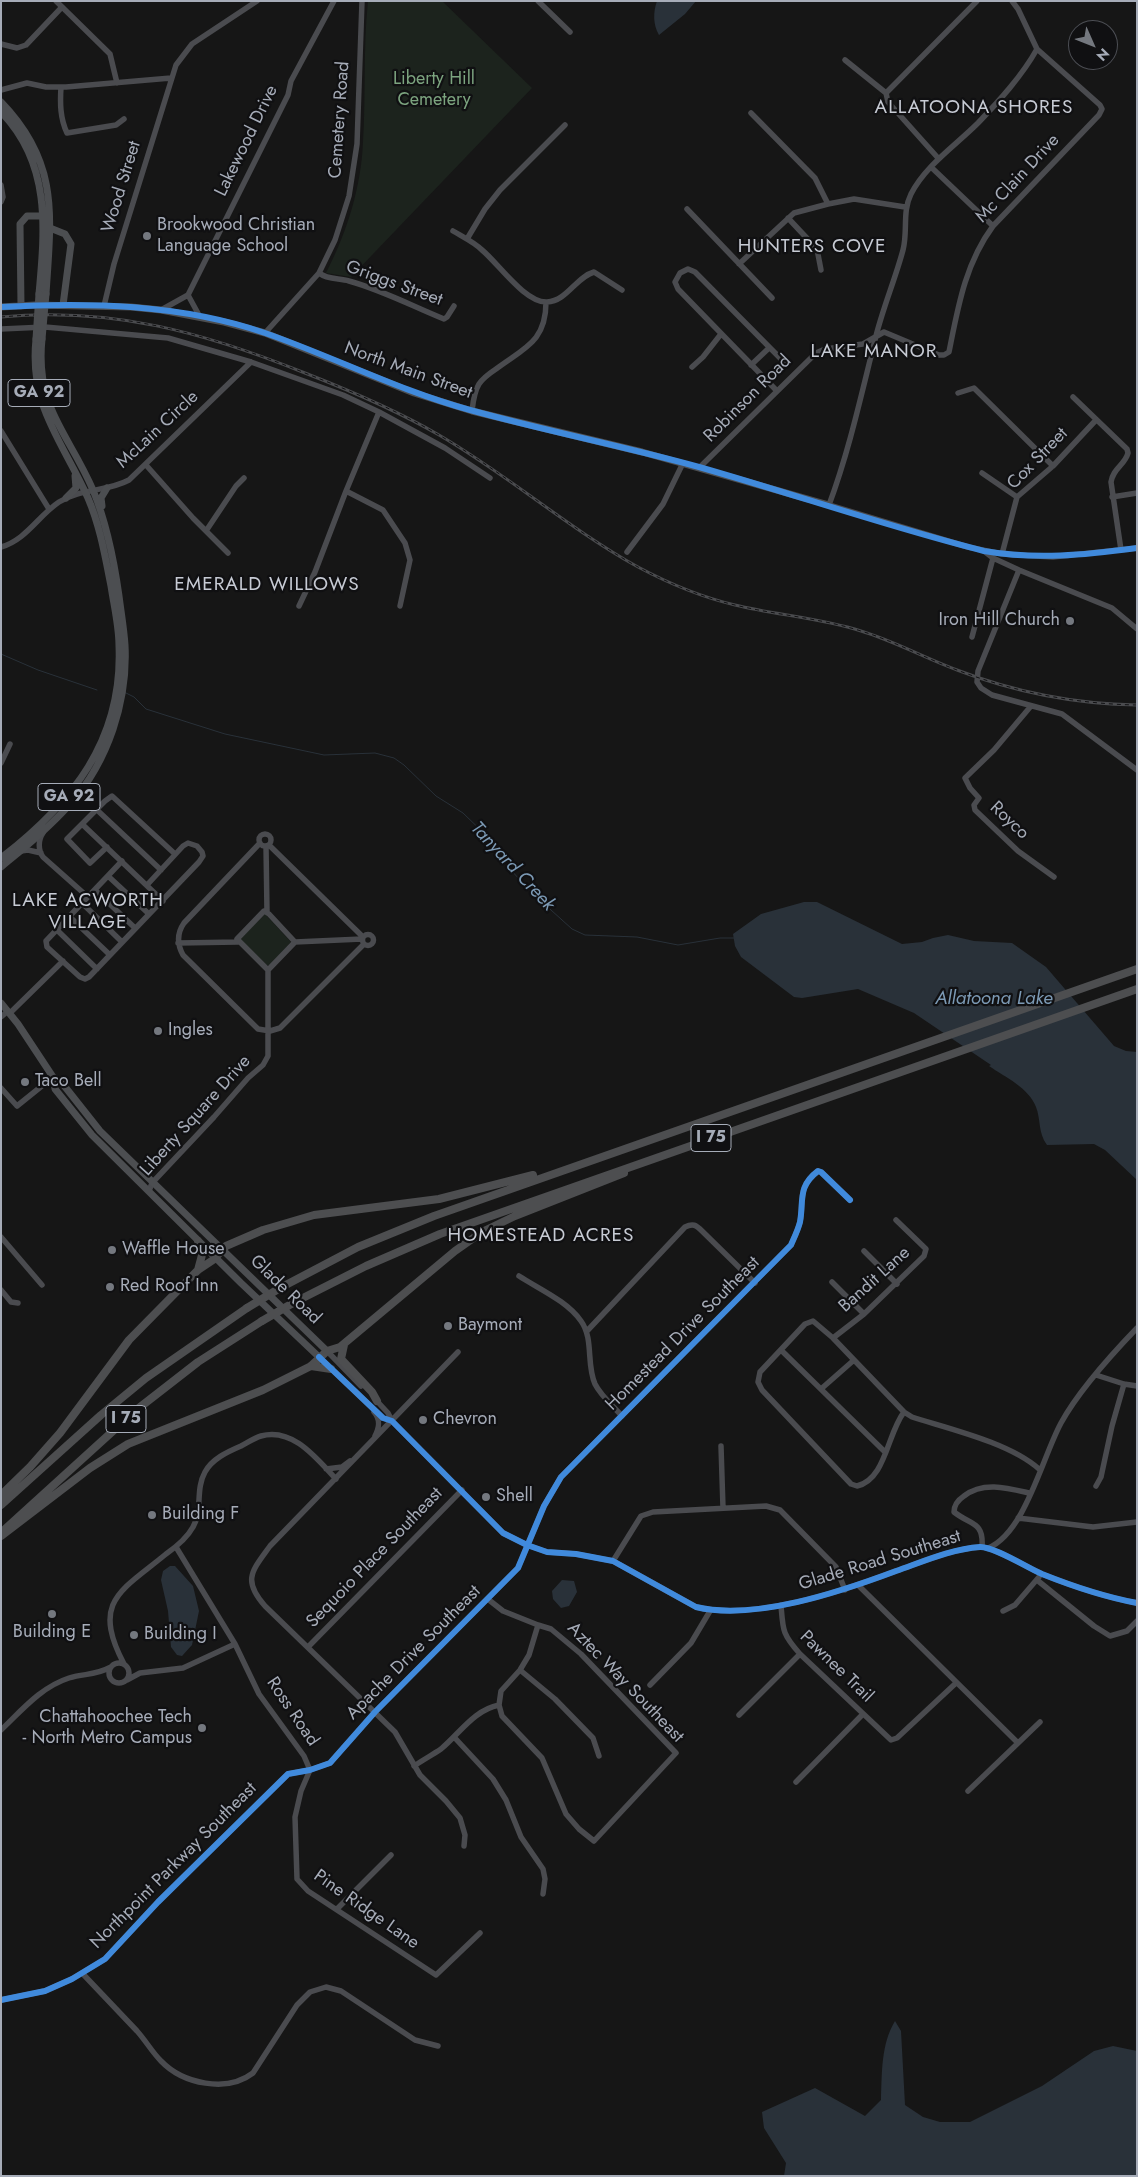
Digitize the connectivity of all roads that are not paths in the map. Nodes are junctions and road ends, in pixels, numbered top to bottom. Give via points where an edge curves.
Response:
1 (56, 1) edge
2 (257, 1) edge
3 (334, 1) edge
4 (362, 1) edge
5 (538, 1) edge
6 (977, 1) edge
7 (1012, 1) edge
8 (62, 7) junction
9 (570, 32) dead end
10 (1, 44) edge
11 (1037, 49) junction
12 (845, 60) dead end
13 (171, 78) junction
14 (117, 83) junction
15 (61, 87) junction
16 (1, 90) edge
17 (886, 93) junction
18 (1, 102) edge
19 (1, 112) edge
20 (751, 113) dead end
21 (124, 119) dead end
22 (565, 125) dead end
23 (938, 158) junction
24 (931, 167) junction
25 (1, 185) edge
26 (1, 202) edge
27 (828, 204) junction
28 (905, 207) junction
29 (686, 209) dead end
30 (44, 216) junction
31 (788, 218) junction
32 (993, 226) junction
33 (50, 228) junction
34 (454, 230) dead end
35 (466, 239) junction
36 (739, 264) junction
37 (820, 270) dead end
38 (320, 274) junction
39 (622, 290) dead end
40 (42, 294) junction
41 (188, 294) junction
42 (772, 298) dead end
43 (546, 302) junction
44 (63, 305) junction
45 (21, 306) junction
46 (104, 306) junction
47 (454, 306) dead end
48 (1, 307) edge
49 (161, 310) junction
50 (200, 317) junction
51 (1, 329) edge
52 (264, 333) junction
53 (721, 334) junction
54 (875, 338) junction
55 (39, 339) junction
56 (769, 348) junction
57 (251, 362) junction
58 (784, 362) dead end
59 (751, 365) junction
60 (692, 367) dead end
61 (777, 391) junction
62 (958, 393) dead end
63 (1073, 398) dead end
64 (472, 410) junction
65 (379, 412) junction
66 (1096, 420) junction
67 (1, 431) edge
68 (683, 463) junction
69 (146, 465) junction
70 (1053, 466) junction
71 (700, 467) junction
72 (73, 469) junction
73 (982, 474) dead end
74 (244, 478) dead end
75 (490, 478) dead end
76 (107, 488) junction
77 (93, 490) junction
78 (84, 491) junction
79 (346, 491) junction
80 (1137, 493) edge
81 (1017, 496) junction
82 (1112, 497) junction
83 (66, 498) junction
84 (829, 505) junction
85 (49, 509) junction
86 (103, 516) junction
87 (206, 531) junction
88 (1, 547) edge
89 (1137, 548) edge
90 (1121, 550) junction
91 (984, 551) junction
92 (627, 552) dead end
93 (228, 553) dead end
94 (1002, 554) junction
95 (993, 558) junction
96 (1019, 570) junction
97 (299, 606) dead end
98 (400, 606) dead end
99 (1137, 629) edge
100 (972, 637) dead end
101 (122, 666) junction
102 (1031, 706) junction
103 (113, 717) junction
104 (10, 744) dead end
105 (1, 763) edge
106 (1137, 770) edge
107 (96, 810) junction
108 (82, 824) junction
109 (44, 831) junction
110 (265, 845) junction
111 (106, 847) junction
112 (21, 851) junction
113 (40, 853) junction
114 (175, 854) junction
115 (1, 858) edge
116 (122, 861) junction
117 (1, 867) edge
118 (160, 870) junction
119 (108, 876) junction
120 (1054, 877) dead end
121 (146, 885) junction
122 (95, 890) junction
123 (88, 897) junction
124 (163, 901) junction
125 (82, 903) junction
126 (266, 912) junction
127 (149, 914) junction
128 (70, 917) junction
129 (135, 928) junction
130 (57, 930) junction
131 (363, 940) junction
132 (122, 942) junction
133 (178, 942) junction
134 (238, 942) junction
135 (295, 942) junction
136 (110, 955) junction
137 (62, 961) junction
138 (97, 969) junction
139 (1137, 969) edge
140 (268, 970) junction
141 (1137, 989) edge
142 (1, 1003) edge
143 (9, 1012) junction
144 (1, 1017) edge
145 (270, 1031) junction
146 (52, 1078) junction
147 (1, 1088) edge
148 (658, 1157) junction
149 (560, 1170) junction
150 (152, 1183) junction
151 (149, 1191) junction
152 (850, 1200) dead end
153 (896, 1220) dead end
154 (1, 1237) edge
155 (198, 1241) junction
156 (222, 1250) junction
157 (864, 1251) dead end
158 (215, 1258) junction
159 (198, 1270) junction
160 (519, 1276) dead end
161 (832, 1282) dead end
162 (754, 1283) junction
163 (897, 1284) junction
164 (42, 1285) dead end
165 (1, 1290) edge
166 (18, 1303) dead end
167 (864, 1314) junction
168 (1137, 1328) edge
169 (587, 1331) junction
170 (833, 1338) junction
171 (344, 1344) junction
172 (307, 1346) joint
173 (781, 1350) junction
174 (327, 1351) junction
175 (458, 1352) dead end
176 (319, 1357) junction
177 (854, 1360) junction
178 (311, 1366) junction
179 (331, 1369) junction
180 (338, 1375) junction
181 (1096, 1375) junction
182 (1124, 1384) junction
183 (1137, 1386) edge
184 (822, 1389) junction
185 (376, 1401) junction
186 (904, 1412) junction
187 (622, 1416) junction
188 (392, 1421) junction
189 (372, 1441) junction
190 (721, 1446) dead end
191 (885, 1452) junction
192 (360, 1454) junction
193 (326, 1469) junction
194 (1039, 1469) junction
195 (336, 1479) junction
196 (1096, 1486) dead end
197 (462, 1490) junction
198 (1030, 1493) junction
199 (1, 1495) edge
200 (1, 1505) edge
201 (723, 1508) junction
202 (1018, 1518) junction
203 (1137, 1522) edge
204 (1, 1532) edge
205 (1, 1536) edge
206 (184, 1537) junction
207 (527, 1545) junction
208 (176, 1547) junction
209 (985, 1547) junction
210 (181, 1556) junction
211 (613, 1561) junction
212 (1042, 1574) junction
213 (1037, 1580) junction
214 (858, 1585) junction
215 (845, 1590) junction
216 (488, 1600) junction
217 (1137, 1604) edge
218 (780, 1605) junction
219 (710, 1610) junction
220 (1003, 1611) dead end
221 (1137, 1621) edge
222 (538, 1625) junction
223 (235, 1644) junction
224 (309, 1646) junction
225 (117, 1651) junction
226 (800, 1654) junction
227 (112, 1665) junction
228 (126, 1666) junction
229 (520, 1670) junction
230 (140, 1673) junction
231 (97, 1674) junction
232 (110, 1678) junction
233 (127, 1680) junction
234 (956, 1683) junction
235 (650, 1685) dead end
236 (499, 1705) junction
237 (375, 1712) junction
238 (863, 1714) junction
239 (739, 1716) dead end
240 (1040, 1722) dead end
241 (1, 1730) edge
242 (454, 1737) junction
243 (1018, 1743) junction
244 (599, 1756) dead end
245 (414, 1766) junction
246 (310, 1770) junction
247 (796, 1782) dead end
248 (968, 1791) dead end
249 (464, 1846) dead end
250 (391, 1855) dead end
251 (543, 1894) dead end
252 (337, 1909) junction
253 (480, 1933) dead end
254 (82, 1973) junction
255 (1, 2000) edge
256 (438, 2046) dead end

1 - 8 street
2 - 13 street, Wood Street via 192,44 176,65
3 - 41 street, Lakewood Drive via 291,81 288,95
4 - 38 street, Cemetery Road via 353,174 335,240
5 - 9 street
6 - 17 street
7 - 11 street
8 - 10 street via 26,45 17,48
8 - 14 street via 110,54
11 - 23 street via 978,123
11 - 32 street, Mc Clain Drive via 1102,109
12 - 17 street
13 - 14 street
13 - 46 street, Wood Street
14 - 15 street
15 - 16 street via 27,83
15 - 21 street via 60,106 67,133 116,125
17 - 23 street via 888,102
18 - 33 main road, GA 92 via 23,126 39,156 48,190
19 - 30 main road, GA 92 via 22,138 32,158
20 - 27 street via 816,178
22 - 35 street via 500,190
23 - 24 street
24 - 28 street via 918,182
24 - 32 street
25 - 26 street
27 - 28 street via 854,199
27 - 31 street via 794,213
28 - 54 street via 904,247
29 - 36 street
30 - 40 main road, GA 92
30 - 45 main road via 29,215 20,224
31 - 36 street
31 - 37 street via 817,249
32 - 54 street, Mc Clain Drive via 970,264 949,352 939,355 884,332
33 - 40 main road, GA 92
33 - 44 main road via 65,234 71,244
34 - 35 street
35 - 43 street via 482,249 529,296
36 - 42 street
38 - 47 street, Griggs Street via 349,281 444,319
38 - 52 street, Cemetery Road
39 - 43 street via 594,272 585,274 565,295
40 - 55 main road, GA 92, bridge
41 - 49 street
41 - 50 street
43 - 64 street via 542,332 536,340 487,375 480,383
44 - 45 main road, North Main Street
44 - 46 main road, North Main Street
45 - 48 main road, North Main Street
46 - 49 main road, North Main Street
49 - 50 main road, North Main Street
50 - 52 main road, North Main Street
51 - 57 street via 45,327 168,338
52 - 64 main road, North Main Street via 414,393
53 - 56 street via 678,289 675,282 680,273 688,269 695,272
53 - 59 street
53 - 60 street
54 - 61 street, Robinson Road via 863,344 816,353
54 - 84 street via 854,427
55 - 72 main road, GA 92 via 35,374 39,397 48,423
55 - 77 main road, GA 92 via 40,370 46,396
56 - 58 street
56 - 59 street
57 - 65 street
57 - 69 street, McLain Circle
59 - 61 street
61 - 71 street, Robinson Road
62 - 70 street via 974,388
63 - 66 street
64 - 68 main road, North Main Street
65 - 75 street via 445,448
65 - 79 street
66 - 70 street, Cox Street
66 - 82 street via 1128,453 1112,476
67 - 85 street
68 - 71 main road, North Main Street
68 - 92 street via 664,504
69 - 76 street, McLain Circle via 129,480
69 - 87 street
70 - 81 street, Cox Street
71 - 84 main road, North Main Street
72 - 78 main road, GA 92
72 - 83 main road via 76,488
73 - 81 street
74 - 87 street
76 - 77 street, McLain Circle
76 - 86 main road via 101,498
77 - 78 street, McLain Circle
77 - 86 main road, GA 92
78 - 83 street, McLain Circle
78 - 101 main road, GA 92 via 108,571
79 - 97 street
79 - 98 street via 383,510 405,543 410,560
80 - 82 street
81 - 94 street, Cox Street
82 - 90 street
83 - 85 street, McLain Circle
84 - 91 street
85 - 88 street, McLain Circle via 16,540
86 - 101 main road, GA 92 via 123,626
87 - 93 street
89 - 90 street
90 - 94 street via 1053,557
91 - 94 street
91 - 95 street
95 - 96 street
95 - 100 street
96 - 99 street via 1112,608
96 - 102 street via 976,682 992,695
101 - 103 main road, GA 92
102 - 106 street via 1062,714
102 - 120 street, Royco via 965,778 979,798 974,805 975,810 1018,851
103 - 109 main road via 105,748 91,776 73,802
103 - 115 main road, GA 92 via 75,789 47,820
104 - 105 street
107 - 108 street
107 - 114 street via 112,796
107 - 118 street
108 - 111 street
108 - 111 street via 68,842 90,864
109 - 112 main road, GA 92
109 - 113 street
110 - 126 street
110 - 131 street
110 - 133 street via 184,923
111 - 116 street
112 - 113 street
112 - 117 main road, GA 92
113 - 123 street
114 - 118 street
114 - 124 street via 188,843 197,846 203,856
116 - 119 street
116 - 121 street
118 - 121 street
119 - 122 street
119 - 127 street
121 - 124 street
122 - 123 street
122 - 129 street
123 - 125 street
124 - 127 street
125 - 128 street
125 - 132 street
126 - 134 street via 262,912 237,937
126 - 135 street
127 - 129 street
128 - 130 street
128 - 136 street
129 - 132 street
130 - 137 street via 46,941 47,947
130 - 138 street
131 - 135 street
131 - 145 street via 280,1028
132 - 136 street
133 - 134 street
133 - 145 street via 183,955 258,1029
134 - 140 street
135 - 140 street
136 - 138 street
137 - 138 street via 85,979
137 - 143 street
139 - 149 highway, I 75
140 - 145 street, Liberty Square Drive
141 - 148 highway, I 75
142 - 143 main road
143 - 144 street
143 - 146 main road
145 - 150 street, Liberty Square Drive via 268,1056 263,1065
146 - 147 street via 17,1106
146 - 150 main road, Glade Road via 62,1083 91,1122
146 - 151 main road, Glade Road via 55,1089 92,1135
148 - 171 highway via 482,1232
148 - 204 highway, I 75, bridge via 424,1240 293,1303 198,1362 135,1411
149 - 156 highway via 439,1199 314,1215 263,1230
149 - 200 highway, I 75, bridge via 400,1229 280,1288 146,1378
150 - 151 street, Liberty Square Drive
150 - 156 main road, Glade Road
151 - 155 main road, Glade Road
152 - 162 street, Homestead Drive Southeast via 818,1171 805,1185 801,1195 800,1222 791,1245
153 - 163 street, Bandit Lane via 926,1249 924,1256
154 - 164 street
155 - 158 main road, Glade Road
155 - 159 highway via 202,1255
156 - 158 highway
156 - 174 main road, Glade Road
157 - 163 street
158 - 159 highway
158 - 172 main road, Glade Road
159 - 199 highway via 129,1340 54,1441
160 - 169 street via 565,1305 581,1320
161 - 167 street
162 - 169 street via 702,1230 690,1225
162 - 187 street, Homestead Drive Southeast
163 - 167 street, Bandit Lane
165 - 166 street via 11,1302
167 - 170 street, Bandit Lane
168 - 181 street
169 - 187 street via 594,1382
170 - 173 street via 811,1321
170 - 177 street
171 - 174 highway
171 - 185 highway via 341,1359 372,1392
172 - 176 main road, Glade Road Southeast
173 - 184 street
173 - 191 street via 760,1372 759,1385 851,1484 862,1485 871,1480
174 - 176 highway
174 - 185 street
175 - 188 street
176 - 178 highway
176 - 179 street, Glade Road Southeast
177 - 184 street
177 - 186 street
178 - 179 highway
178 - 205 highway via 248,1396 128,1444 90,1468
179 - 180 street, Glade Road Southeast
180 - 188 street, Glade Road Southeast via 383,1418
180 - 189 street via 378,1417 378,1429
181 - 182 street
181 - 194 street via 1061,1422
182 - 183 street
182 - 196 street
184 - 191 street
185 - 188 street
186 - 191 street
186 - 194 street via 1018,1455
187 - 207 street, Homestead Drive Southeast via 561,1477
188 - 189 street
188 - 197 street, Glade Road Southeast
189 - 192 street
190 - 201 street
192 - 193 street via 342,1467
192 - 195 street
193 - 195 street
193 - 206 street via 294,1440 273,1434 260,1436 212,1462 199,1488 199,1514 193,1528
194 - 198 street
195 - 224 street via 270,1546 252,1572 251,1586 255,1594
197 - 207 street, Glade Road Southeast via 503,1533
197 - 224 street, Sequoio Place Southeast
198 - 202 street
198 - 209 street via 984,1487 971,1490 959,1499 954,1512 980,1530
201 - 211 street via 653,1512 642,1516
201 - 215 street via 766,1506 780,1510 836,1567
202 - 203 street via 1093,1527
202 - 209 street via 1004,1539
206 - 208 street
206 - 210 street
207 - 211 street, Glade Road Southeast via 547,1552
207 - 216 street, Apache Drive Southeast via 518,1568
208 - 210 street, Ross Road
208 - 225 street via 115,1598 110,1627
209 - 212 street, Glade Road Southeast
209 - 214 street, Glade Road Southeast via 941,1555
210 - 223 street, Ross Road
211 - 219 street, Glade Road Southeast via 680,1600
212 - 213 street
212 - 217 street, Glade Road Southeast
213 - 220 street via 1015,1605
213 - 221 street via 1110,1636 1127,1631
214 - 215 street, Glade Road Southeast
214 - 234 street
215 - 218 street, Glade Road Southeast
216 - 222 street, Aztec Way Southeast via 503,1611
216 - 237 street, Apache Drive Southeast
218 - 219 street, Glade Road Southeast
218 - 226 street, Pawnee Trail via 786,1639
219 - 235 street via 691,1643
222 - 229 street, Aztec Way Southeast via 529,1655
222 - 236 street, Aztec Way Southeast via 552,1629 581,1654 676,1753 594,1841 566,1814 542,1758 502,1716
223 - 230 street via 183,1668
223 - 246 street, Ross Road via 259,1694 304,1756
224 - 237 street
225 - 227 street
225 - 228 street
226 - 238 street, Pawnee Trail
226 - 239 street
227 - 228 street
227 - 231 street
227 - 232 street
228 - 230 street
228 - 233 street via 130,1674
229 - 236 street, Aztec Way Southeast via 501,1691
229 - 244 street via 555,1699 593,1738
230 - 233 street
231 - 232 street
231 - 241 street via 70,1678 38,1694
232 - 233 street via 119,1684
234 - 238 street, Pawnee Trail via 897,1738 891,1740
234 - 243 street
236 - 242 street via 474,1717
237 - 245 street via 395,1732
237 - 246 street, Apache Drive Southeast via 330,1763
238 - 247 street
240 - 243 street
242 - 245 street
242 - 251 street via 493,1779 506,1800 521,1837 543,1869
243 - 248 street
245 - 249 street via 460,1818 465,1835
246 - 252 street, Pine Ridge Lane via 295,1817 297,1879 308,1891
246 - 254 street, Northpoint Parkway Southeast via 288,1774 105,1959
250 - 252 street
252 - 253 street, Pine Ridge Lane via 436,1976
254 - 255 street, Northpoint Parkway Southeast via 45,1991
254 - 256 street via 142,2036 162,2062 198,2082 224,2085 253,2073 297,2005 310,1992 326,1987 341,1991 415,2040

